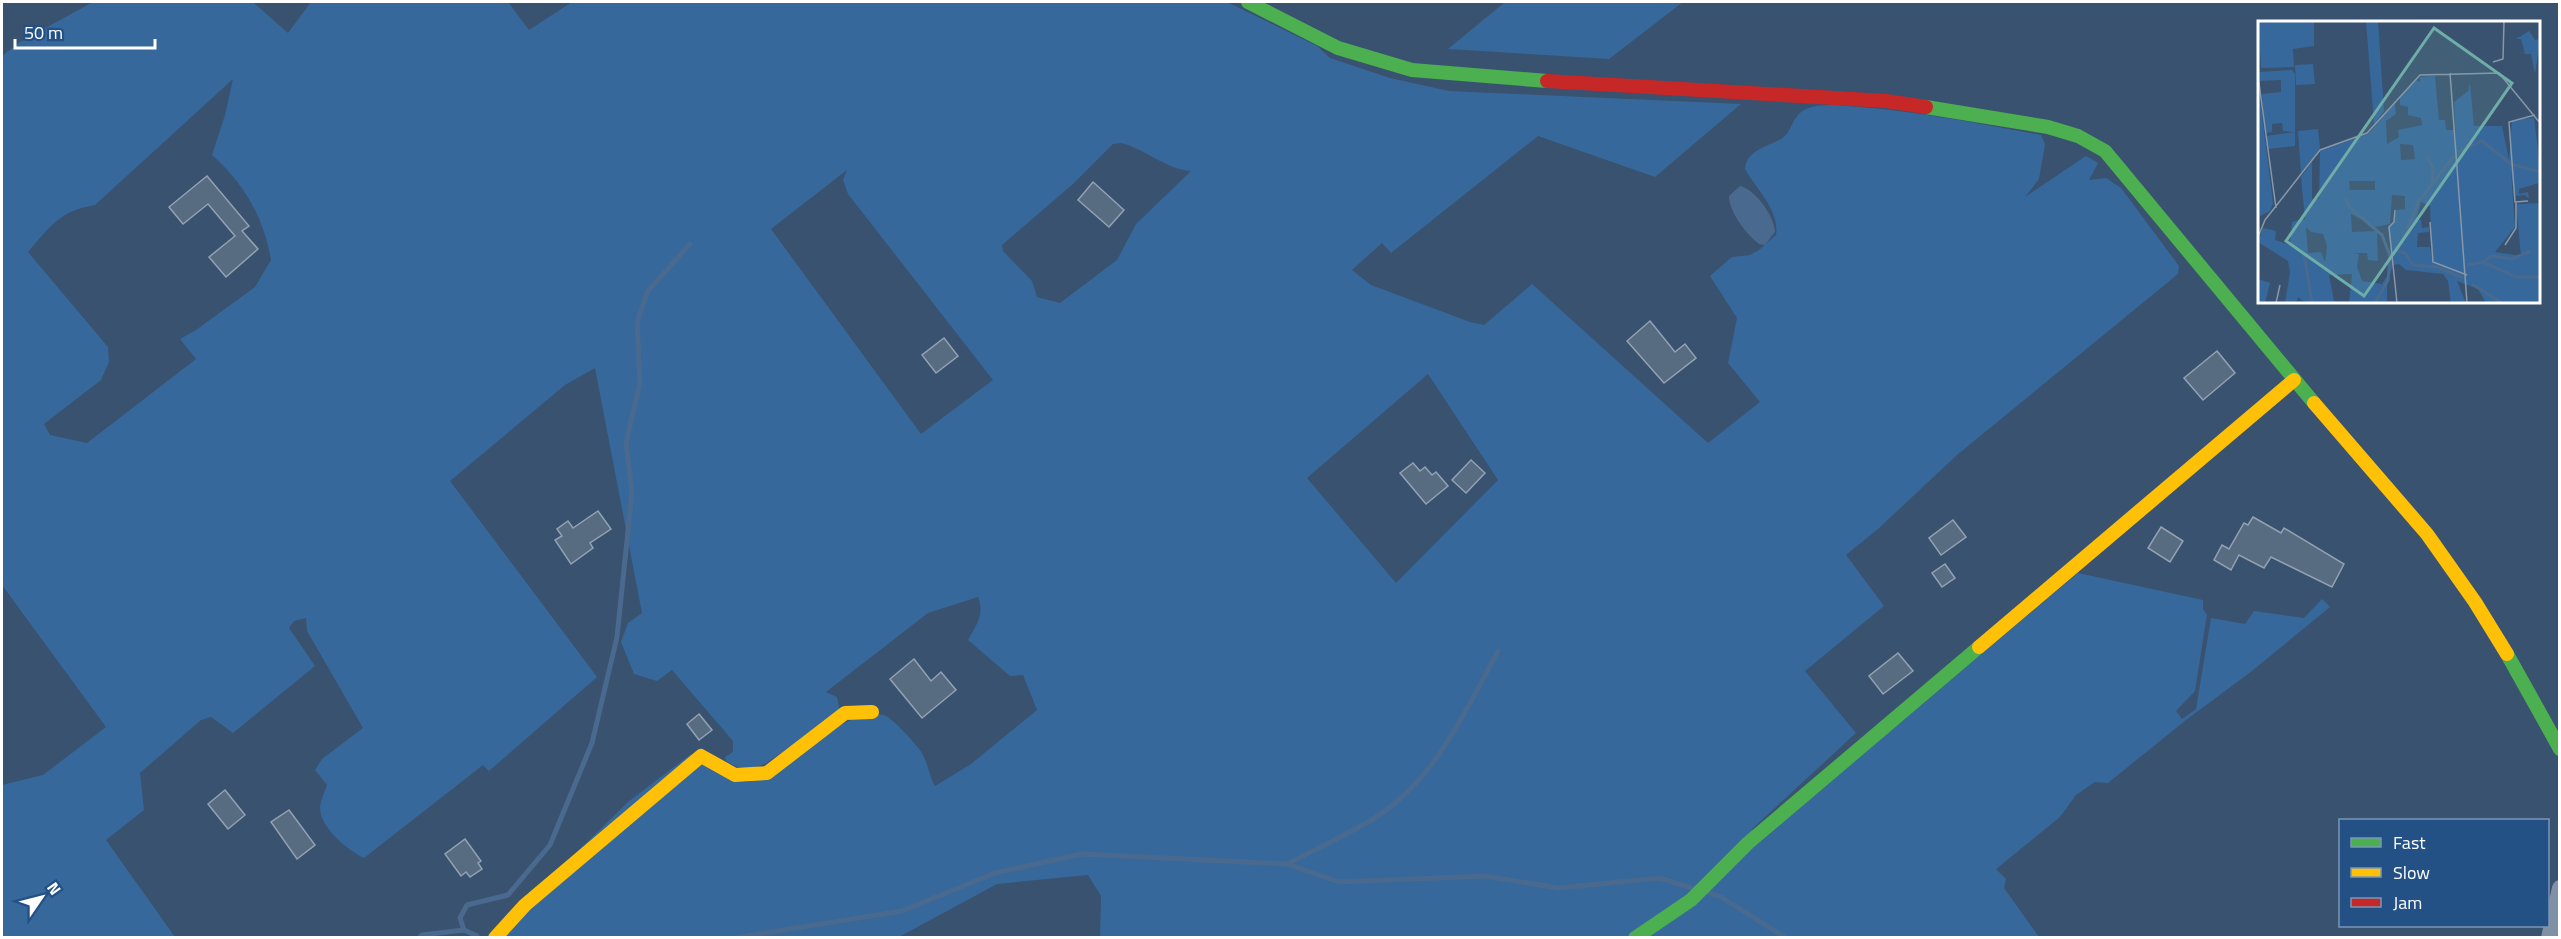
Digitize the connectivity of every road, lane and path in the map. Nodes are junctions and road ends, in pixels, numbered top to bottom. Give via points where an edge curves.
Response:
1 (1248, 2) edge
2 (2294, 380) junction
3 (872, 712) dead end
4 (2559, 749) edge
5 (2559, 888) edge
6 (495, 938) edge
7 (1635, 938) edge
8 (2549, 938) edge

1 - 2 street via 1338,48 1413,70 1886,101 2048,127 2078,136 2104,151 2133,182
2 - 4 street via 2427,534 2475,602
2 - 7 street via 1757,835 1691,900
3 - 6 street via 845,713 767,773 735,775 701,756 525,905
5 - 8 street

